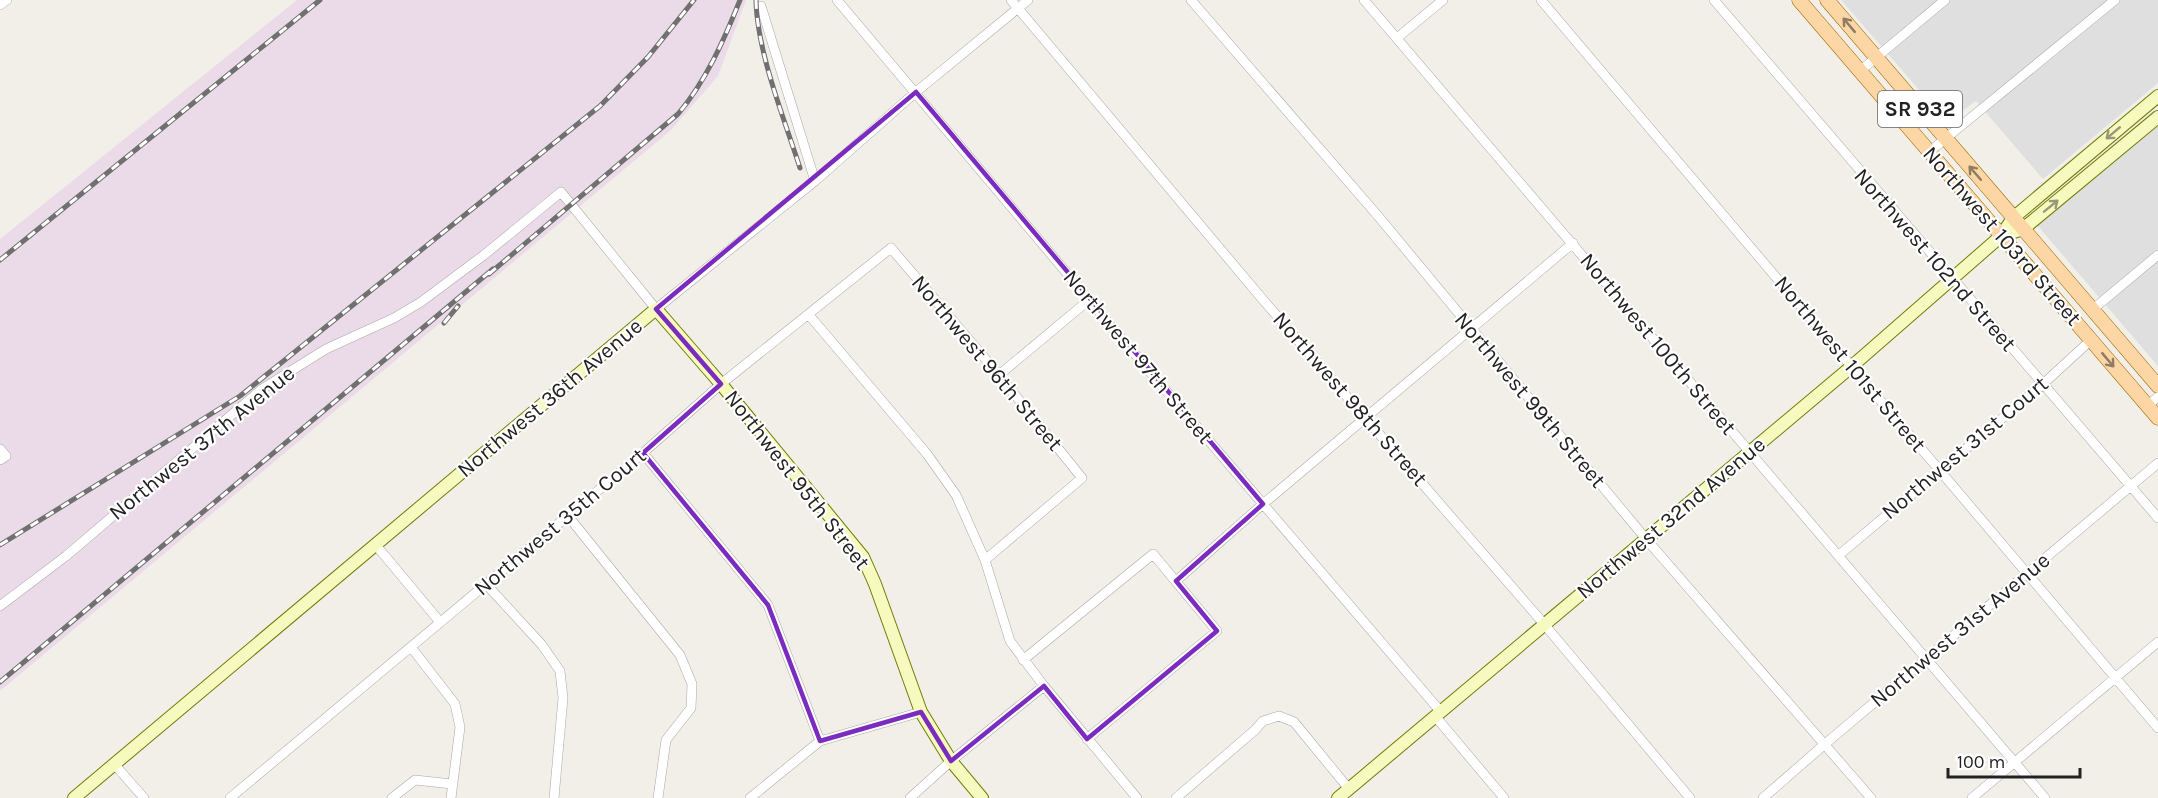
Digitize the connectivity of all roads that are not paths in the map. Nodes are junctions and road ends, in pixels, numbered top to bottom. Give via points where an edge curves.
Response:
1 (7, 0) edge
2 (837, 0) edge
3 (1011, 0) edge
4 (1028, 0) edge
5 (1191, 0) edge
6 (1364, 0) edge
7 (1443, 0) edge
8 (1541, 0) edge
9 (1714, 0) edge
10 (1799, 0) edge
11 (1827, 0) edge
12 (1946, 0) edge
13 (2115, 0) edge
14 (0, 5) edge
15 (761, 6) dead end
16 (1018, 9) junction
17 (1397, 38) junction
18 (1876, 57) junction
19 (1860, 71) junction
20 (916, 92) junction
21 (2158, 96) edge
22 (2158, 117) edge
23 (1945, 138) junction
24 (1929, 152) junction
25 (815, 181) junction
26 (561, 192) joint
27 (2013, 218) junction
28 (2023, 229) junction
29 (2001, 236) junction
30 (1573, 243) junction
31 (891, 248) joint
32 (2158, 255) edge
33 (1951, 279) junction
34 (1089, 300) junction
35 (657, 309) junction
36 (2092, 310) junction
37 (809, 315) junction
38 (1470, 328) junction
39 (2091, 340) junction
40 (1851, 366) junction
41 (999, 375) junction
42 (721, 384) junction
43 (2042, 385) junction
44 (2158, 386) edge
45 (2152, 401) edge
46 (1366, 417) junction
47 (2158, 418) edge
48 (0, 449) edge
49 (1749, 452) junction
50 (643, 453) junction
51 (0, 460) edge
52 (2158, 463) edge
53 (1939, 470) junction
54 (2131, 487) junction
55 (1263, 504) junction
56 (568, 516) junction
57 (2158, 518) edge
58 (1646, 539) junction
59 (375, 544) junction
60 (1839, 555) junction
61 (985, 560) junction
62 (2026, 574) junction
63 (1176, 581) junction
64 (486, 584) junction
65 (0, 606) edge
66 (440, 622) junction
67 (1544, 624) junction
68 (2158, 642) edge
69 (411, 647) junction
70 (1023, 660) junction
71 (1927, 660) junction
72 (2115, 678) junction
73 (1044, 686) junction
74 (921, 711) junction
75 (1438, 714) junction
76 (2158, 728) edge
77 (1087, 740) junction
78 (820, 741) junction
79 (1825, 744) junction
80 (951, 761) junction
81 (2015, 762) junction
82 (115, 765) junction
83 (452, 784) junction
84 (1349, 789) junction
85 (74, 798) edge
86 (144, 798) edge
87 (230, 798) edge
88 (392, 798) edge
89 (452, 798) edge
90 (554, 798) edge
91 (658, 798) edge
92 (750, 798) edge
93 (910, 798) edge
94 (982, 798) edge
95 (1137, 798) edge
96 (1176, 798) edge
97 (1338, 798) edge
98 (1504, 798) edge
99 (1690, 798) edge
100 (1763, 798) edge
101 (1871, 798) edge
102 (1972, 798) edge
103 (2045, 798) edge

1 - 14 street
2 - 20 street, Northwest 97th Street
3 - 16 street, Northwest 98th Street
4 - 16 street, Northwest 36th Avenue
5 - 38 street, Northwest 99th Street
6 - 17 street, Northwest 100th Street
7 - 17 street
8 - 40 street, Northwest 101st Street
9 - 33 street, Northwest 102nd Street
10 - 19 main road, Northwest 103rd Street / SR 932
18 -> 11 main road, Northwest 103rd Street / SR 932
12 - 18 street
13 - 23 street
15 - 25 street
16 - 20 street, Northwest 36th Avenue
16 - 46 street, Northwest 98th Street
17 - 30 street, Northwest 100th Street
18 - 19 street
18 - 23 main road, Northwest 103rd Street / SR 932
19 - 24 main road, Northwest 103rd Street / SR 932
20 - 25 street, Northwest 36th Avenue
20 - 34 street, Northwest 97th Street
21 -> 27 street, Northwest 32nd Avenue
28 -> 22 street, Northwest 32nd Avenue
23 - 24 street
27 -> 23 main road, Northwest 103rd Street / SR 932
24 - 29 main road, Northwest 103rd Street / SR 932
25 - 35 street, Northwest 36th Avenue
26 - 35 street, Northwest 95th Street
26 - 65 street, Northwest 37th Avenue via 421,302 326,349 262,389 66,556
27 - 28 main road, Northwest 103rd Street / SR 932
27 - 29 street, Northwest 32nd Avenue
28 - 29 street, Northwest 32nd Avenue
28 - 36 main road, Northwest 103rd Street / SR 932
29 - 33 street, Northwest 32nd Avenue
29 - 39 main road, Northwest 103rd Street / SR 932
30 - 38 street
30 - 49 street, Northwest 100th Street
31 - 37 street, Northwest 35th Court
31 - 41 street, Northwest 96th Street
32 - 36 street
33 - 40 street, Northwest 32nd Avenue
33 - 43 street, Northwest 102nd Street
34 - 41 street
34 - 55 street, Northwest 97th Street
35 - 42 street, Northwest 95th Street
35 - 59 street, Northwest 36th Avenue
36 - 44 main road, Northwest 103rd Street / SR 932
37 - 42 street, Northwest 35th Court
37 - 61 street via 927,454 956,495
38 - 46 street
38 - 58 street, Northwest 99th Street
39 - 43 street, Northwest 31st Court
39 -> 45 main road, Northwest 103rd Street / SR 932
40 - 49 street, Northwest 32nd Avenue
40 - 53 street, Northwest 101st Street
41 - 61 street, Northwest 96th Street via 1082,478
42 - 50 street, Northwest 35th Court
42 - 74 street, Northwest 95th Street via 863,557
43 - 53 street, Northwest 31st Court
43 - 54 street, Northwest 102nd Street
45 - 47 main road, Northwest 103rd Street / SR 932
46 - 55 street
46 - 67 street, Northwest 98th Street
48 - 51 street via 6,456
49 - 58 street, Northwest 32nd Avenue
49 - 60 street, Northwest 100th Street
50 - 56 street, Northwest 35th Court
50 - 78 street via 768,605
52 - 54 street, Northwest 31st Avenue
53 - 60 street, Northwest 31st Court
53 - 62 street, Northwest 101st Street
54 - 57 street, Northwest 102nd Street
54 - 62 street, Northwest 31st Avenue
55 - 63 street
55 - 75 street, Northwest 97th Street
56 - 64 street, Northwest 35th Court
56 - 91 street via 680,655 692,684 691,708 666,740
58 - 67 street, Northwest 32nd Avenue
58 - 79 street, Northwest 99th Street
59 - 66 street
59 - 82 street, Northwest 36th Avenue
60 - 71 street, Northwest 100th Street
61 - 70 street via 1010,640
62 - 71 street, Northwest 31st Avenue
62 - 72 street, Northwest 101st Street
63 - 70 street via 1153,554
63 - 77 street via 1216,631
64 - 66 street, Northwest 35th Court
64 - 90 street via 542,645 560,671 563,698
66 - 69 street, Northwest 35th Court
67 - 75 street, Northwest 32nd Avenue
67 - 99 street, Northwest 98th Street
68 - 72 street
69 - 83 street via 455,704 460,727
69 - 87 street, Northwest 35th Court
70 - 73 street
71 - 79 street, Northwest 31st Avenue
71 - 81 street, Northwest 100th Street
72 - 76 street, Northwest 101st Street
72 - 81 street
73 - 77 street
73 - 80 street
74 - 78 street
74 - 80 street, Northwest 95th Street
75 - 84 street, Northwest 32nd Avenue
75 - 98 street, Northwest 97th Street
77 - 95 street
78 - 92 street
79 - 100 street, Northwest 31st Avenue
79 - 101 street, Northwest 99th Street
80 - 93 street
80 - 94 street, Northwest 95th Street
81 - 102 street
81 - 103 street, Northwest 100th Street
82 - 85 street, Northwest 36th Avenue
82 - 86 street
83 - 88 street via 415,780
83 - 89 street
84 - 96 street via 1294,722 1279,716 1263,721
84 - 97 street, Northwest 32nd Avenue

